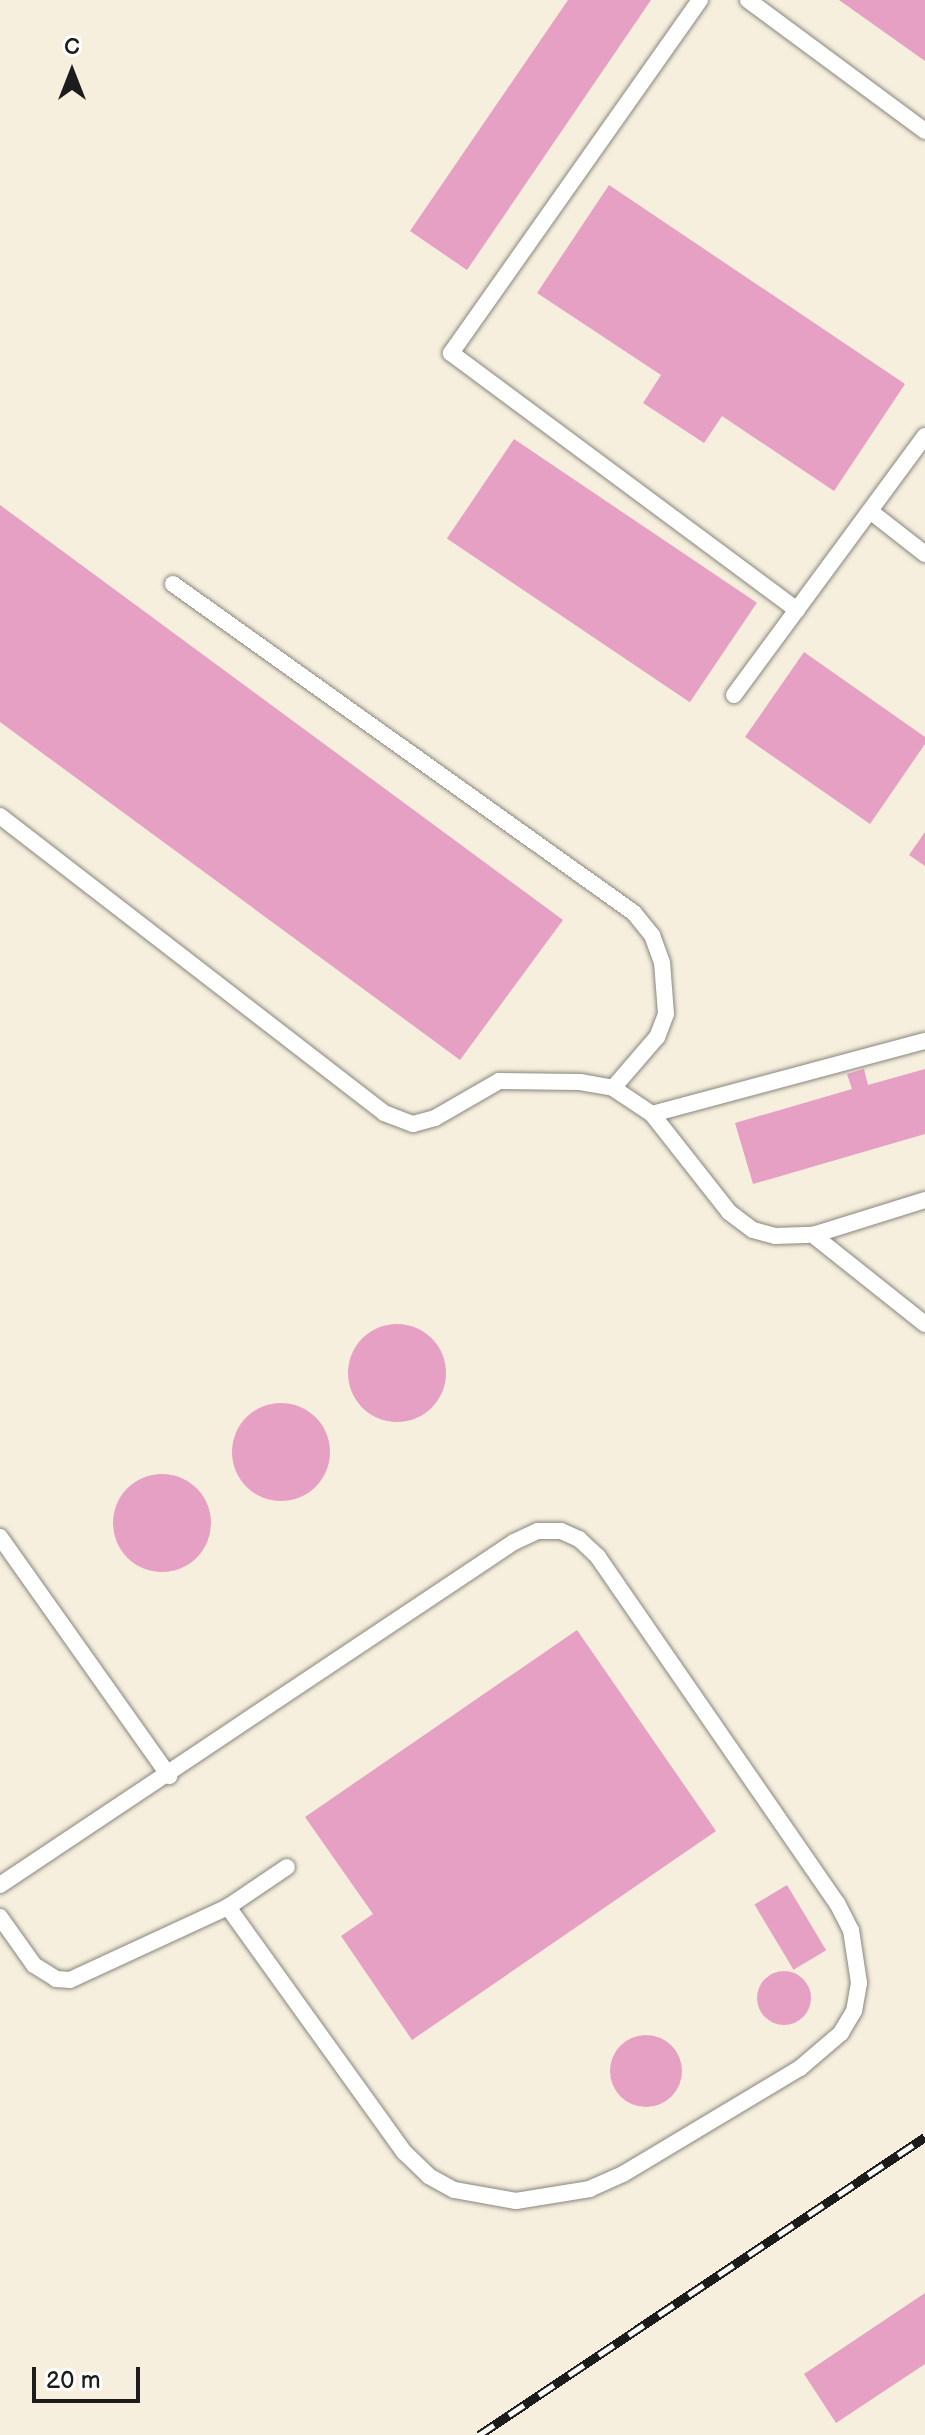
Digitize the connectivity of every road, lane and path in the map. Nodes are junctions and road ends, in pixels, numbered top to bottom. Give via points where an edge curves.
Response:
1 (700, 0) edge
2 (748, 0) edge
3 (925, 131) edge
4 (925, 436) edge
5 (870, 511) junction
6 (925, 554) edge
7 (173, 584) dead end
8 (797, 610) junction
9 (734, 695) dead end
10 (0, 816) edge
11 (925, 1041) edge
12 (613, 1088) junction
13 (652, 1114) junction
14 (925, 1200) edge
15 (813, 1235) junction
16 (925, 1324) edge
17 (0, 1537) edge
18 (169, 1776) junction
19 (287, 1867) dead end
20 (0, 1885) edge
21 (228, 1907) junction
22 (0, 1917) edge

1 - 8 lane via 451,353
2 - 3 lane
4 - 5 lane
5 - 6 lane
5 - 8 lane
7 - 12 lane via 634,913 652,935 662,962 666,1014 657,1037
8 - 9 lane
10 - 12 lane via 384,1113 413,1124 435,1118 499,1081 534,1078
11 - 13 lane
12 - 13 lane
13 - 15 lane via 729,1212 753,1230 775,1236
14 - 15 lane
15 - 16 lane
17 - 18 lane
18 - 20 lane
18 - 21 lane via 514,1542 538,1531 561,1531 598,1557 837,1903 851,1930 859,1983 854,2011 841,2033 800,2068 623,2174 590,2189 516,2201 454,2190 404,2152
19 - 21 lane
21 - 22 lane via 70,1980 56,1979 34,1965

